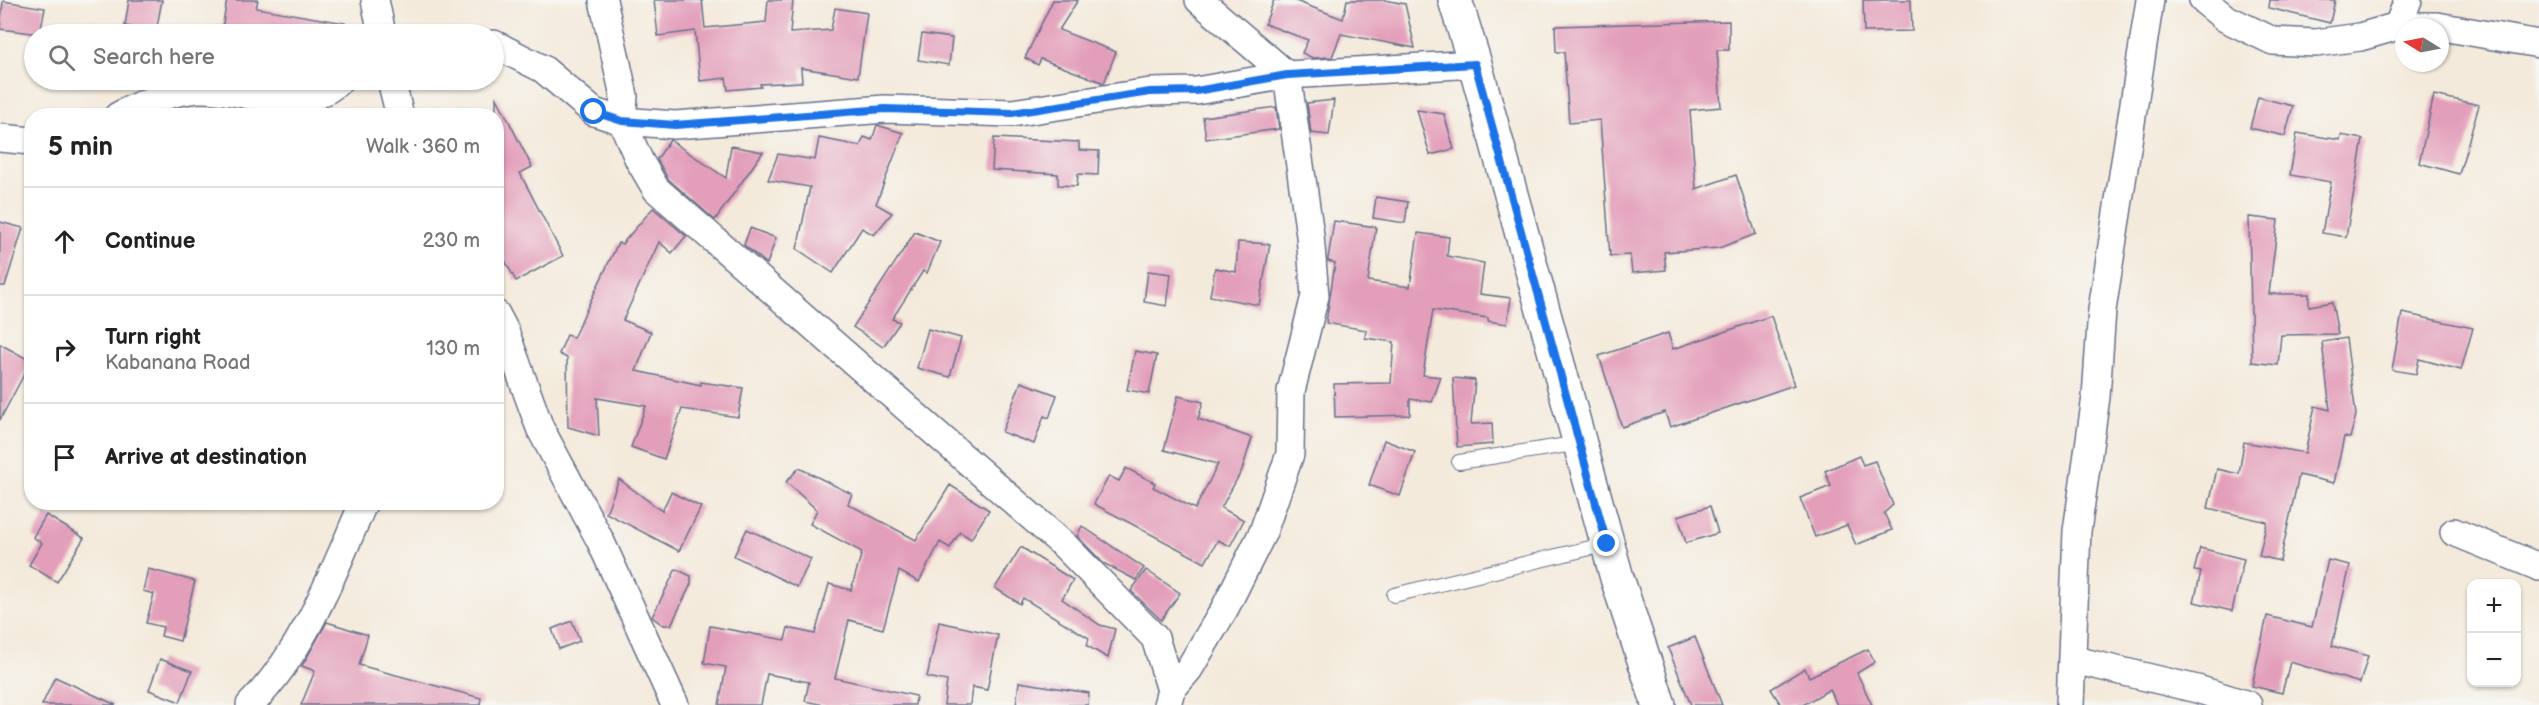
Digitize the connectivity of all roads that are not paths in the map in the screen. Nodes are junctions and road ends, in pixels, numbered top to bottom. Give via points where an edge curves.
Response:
1 (375, 0) edge
2 (603, 0) edge
3 (1199, 0) edge
4 (1455, 0) edge
5 (2150, 0) edge
6 (2203, 0) edge
7 (2408, 0) edge
8 (2401, 18) edge
9 (380, 24) edge
10 (2395, 27) edge
11 (2449, 28) edge
12 (2539, 44) edge
13 (504, 49) edge
14 (1475, 64) junction
15 (1287, 75) junction
16 (193, 90) edge
17 (206, 90) edge
18 (329, 90) edge
19 (394, 90) edge
20 (136, 108) edge
21 (398, 108) edge
22 (622, 121) junction
23 (0, 138) edge
24 (24, 140) edge
25 (504, 328) edge
26 (1580, 443) junction
27 (1459, 462) dead end
28 (360, 510) edge
29 (2454, 532) dead end
30 (1607, 544) junction
31 (2539, 567) edge
32 (1394, 595) dead end
33 (2074, 660) junction
34 (1169, 697) edge
35 (250, 705) edge
36 (675, 705) edge
37 (1659, 705) edge
38 (2070, 705) edge
39 (2248, 705) edge

1 - 9 street
2 - 22 street via 624,96
3 - 15 street
4 - 14 street
5 - 33 street via 2102,310 2096,396 2077,531
6 - 10 street via 2224,18 2273,41 2316,43
7 - 8 street
11 - 12 street
13 - 22 street via 543,69 594,112
14 - 15 street
14 - 26 street
15 - 22 street via 1196,91 1150,92 1012,113 885,109 675,125
15 - 34 street via 1315,296 1291,391 1290,454 1263,532 1225,608
16 - 20 street via 164,96
17 - 18 street via 300,101
19 - 21 street
22 - 34 street via 656,189 1008,494 1155,638
23 - 24 street
25 - 36 street via 540,428 600,540
26 - 27 lane
26 - 30 street
28 - 35 street via 302,639 272,682
29 - 31 street
30 - 32 lane
30 - 37 street
33 - 38 street
33 - 39 street

